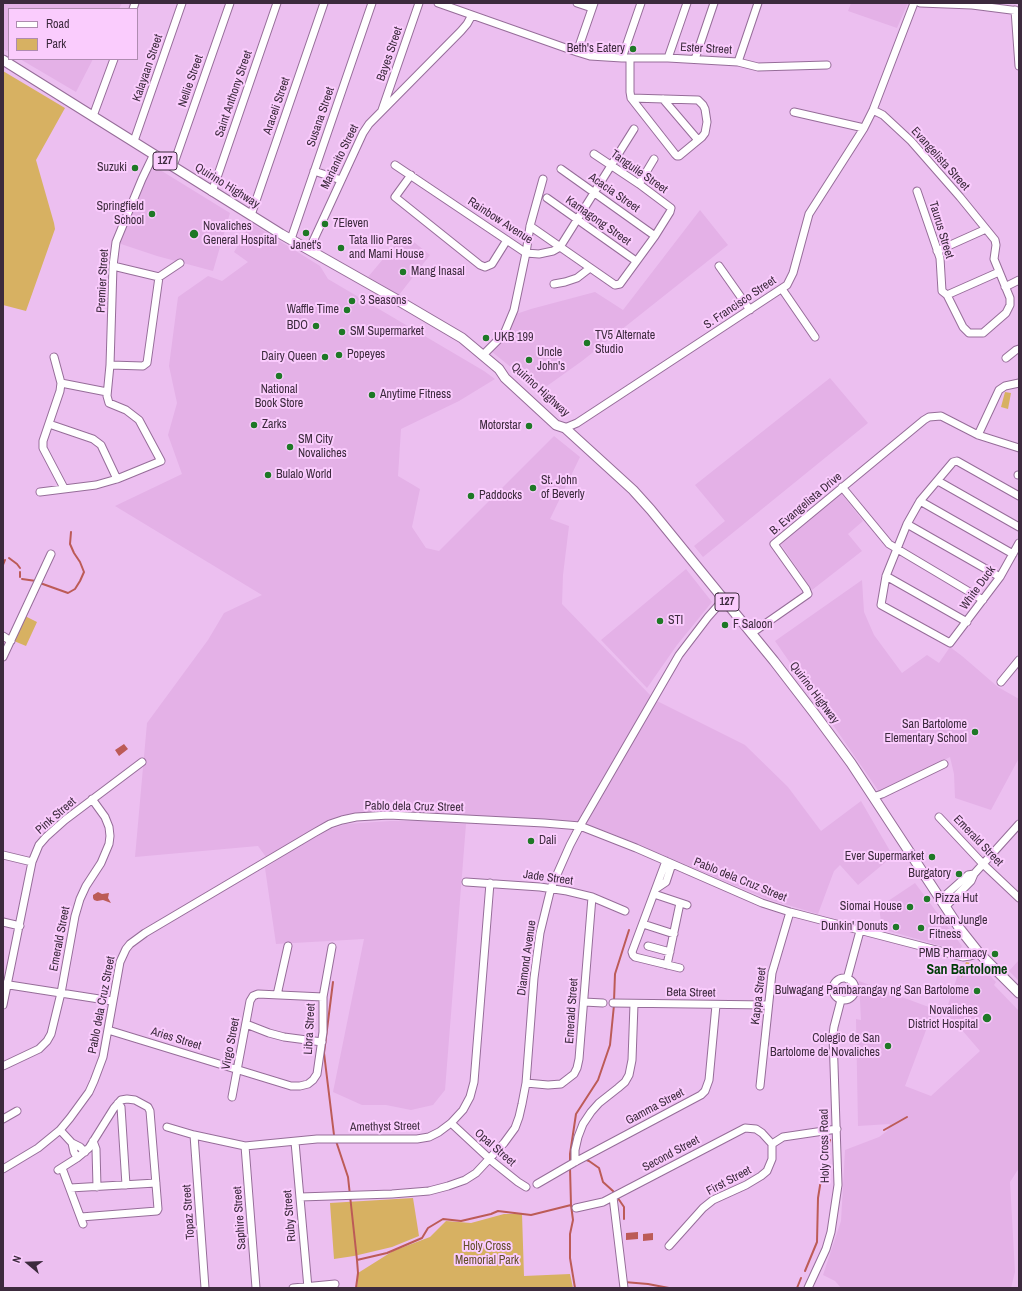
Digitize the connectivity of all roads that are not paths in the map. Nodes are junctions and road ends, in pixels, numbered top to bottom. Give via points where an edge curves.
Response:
1 (182, 3) edge
2 (230, 3) edge
3 (277, 3) edge
4 (324, 3) edge
5 (372, 3) edge
6 (419, 3) edge
7 (438, 3) edge
8 (577, 3) edge
9 (641, 3) edge
10 (687, 3) edge
11 (714, 3) edge
12 (758, 3) edge
13 (914, 3) edge
14 (920, 3) edge
15 (593, 6) edge
16 (1017, 10) edge
17 (472, 15) junction
18 (580, 54) junction
19 (622, 58) junction
20 (630, 58) junction
21 (668, 58) junction
22 (3, 60) edge
23 (114, 60) edge
24 (695, 60) junction
25 (738, 62) junction
26 (827, 65) dead end
27 (1019, 66) edge
28 (632, 98) junction
29 (663, 99) junction
30 (872, 110) junction
31 (794, 112) dead end
32 (381, 113) junction
33 (93, 116) junction
34 (864, 128) junction
35 (634, 129) dead end
36 (698, 140) junction
37 (134, 141) junction
38 (154, 154) junction
39 (594, 154) dead end
40 (654, 160) dead end
41 (395, 165) dead end
42 (611, 165) junction
43 (173, 166) junction
44 (561, 169) dead end
45 (314, 171) junction
46 (411, 175) junction
47 (543, 179) dead end
48 (341, 180) junction
49 (639, 184) junction
50 (212, 192) junction
51 (594, 192) junction
52 (917, 192) dead end
53 (547, 198) dead end
54 (251, 215) junction
55 (578, 219) junction
56 (530, 226) junction
57 (986, 229) junction
58 (655, 236) junction
59 (291, 239) junction
60 (507, 240) junction
61 (560, 247) junction
62 (309, 250) junction
63 (937, 250) junction
64 (526, 253) junction
65 (636, 261) junction
66 (180, 263) dead end
67 (113, 266) junction
68 (719, 266) dead end
69 (590, 268) junction
70 (999, 272) junction
71 (159, 277) junction
72 (1019, 280) edge
73 (554, 284) dead end
74 (1005, 287) junction
75 (782, 289) junction
76 (947, 295) junction
77 (1010, 305) joint
78 (750, 310) junction
79 (815, 337) dead end
80 (1019, 349) edge
81 (483, 355) junction
82 (54, 357) dead end
83 (1006, 358) dead end
84 (110, 365) junction
85 (61, 383) junction
86 (1019, 383) edge
87 (107, 392) junction
88 (49, 424) junction
89 (564, 428) junction
90 (978, 435) junction
91 (1019, 448) edge
92 (118, 480) junction
93 (938, 481) junction
94 (842, 487) junction
95 (64, 488) junction
96 (40, 492) dead end
97 (1019, 496) edge
98 (920, 501) junction
99 (907, 524) junction
100 (1019, 527) edge
101 (1019, 543) edge
102 (896, 549) junction
103 (51, 554) dead end
104 (1014, 554) junction
105 (886, 576) junction
106 (1000, 577) junction
107 (724, 599) junction
108 (983, 600) junction
109 (967, 622) junction
110 (752, 633) junction
111 (3, 636) edge
112 (11, 641) junction
113 (3, 657) edge
114 (1019, 660) edge
115 (1001, 682) dead end
116 (142, 762) dead end
117 (944, 764) dead end
118 (873, 797) junction
119 (92, 800) junction
120 (939, 817) dead end
121 (1019, 824) edge
122 (580, 826) junction
123 (3, 855) edge
124 (32, 862) junction
125 (669, 863) junction
126 (983, 864) junction
127 (466, 882) dead end
128 (490, 883) junction
129 (551, 888) junction
130 (655, 891) junction
131 (592, 897) junction
132 (1019, 898) edge
133 (942, 903) junction
134 (625, 911) dead end
135 (790, 912) junction
136 (3, 922) edge
137 (643, 924) junction
138 (20, 926) junction
139 (860, 931) junction
140 (674, 934) junction
141 (288, 946) dead end
142 (648, 946) dead end
143 (332, 947) dead end
144 (670, 952) junction
145 (979, 953) junction
146 (667, 965) junction
147 (680, 968) dead end
148 (847, 979) junction
149 (5, 984) edge
150 (61, 993) junction
151 (1019, 993) edge
152 (277, 995) junction
153 (323, 997) junction
154 (841, 1000) junction
155 (112, 1001) junction
156 (584, 1002) junction
157 (603, 1003) dead end
158 (613, 1003) dead end
159 (634, 1004) junction
160 (3, 1005) edge
161 (716, 1005) junction
162 (768, 1005) junction
163 (246, 1024) junction
164 (108, 1030) junction
165 (322, 1042) junction
166 (3, 1066) edge
167 (237, 1069) junction
168 (526, 1083) junction
169 (760, 1086) dead end
170 (232, 1097) dead end
171 (118, 1103) junction
172 (17, 1111) dead end
173 (3, 1119) edge
174 (451, 1123) junction
175 (167, 1127) dead end
176 (837, 1129) junction
177 (60, 1130) junction
178 (194, 1135) junction
179 (93, 1141) junction
180 (295, 1142) junction
181 (72, 1143) junction
182 (772, 1144) junction
183 (245, 1146) junction
184 (85, 1152) junction
185 (77, 1158) junction
186 (490, 1158) junction
187 (575, 1162) junction
188 (3, 1168) edge
189 (156, 1183) junction
190 (538, 1184) dead end
191 (126, 1185) junction
192 (97, 1187) junction
193 (526, 1187) dead end
194 (70, 1188) junction
195 (300, 1197) junction
196 (613, 1197) junction
197 (576, 1208) dead end
198 (669, 1246) dead end
199 (335, 1284) dead end
200 (308, 1287) edge
201 (205, 1288) edge
202 (256, 1288) edge
203 (293, 1288) edge
204 (624, 1288) edge
205 (808, 1288) edge

1 - 37 street, Kalayaan Street
2 - 43 street, Nellie Street
3 - 50 street, Saint Anthony Street
4 - 54 street, Araceli Street
5 - 45 street, Susana Street
6 - 32 street, Bayes Street
7 - 17 street, Ester Street
8 - 15 street
9 - 19 street
10 - 21 street
11 - 24 street
12 - 25 street
13 - 30 street, S. Francisco Street
14 - 16 street
15 - 18 street
16 - 27 street
17 - 18 street, Ester Street
17 - 32 street, Marianito Street via 461,31
18 - 19 street, Ester Street
19 - 20 street, Ester Street
20 - 21 street, Ester Street
20 - 28 street
21 - 24 street, Ester Street
22 - 33 main road, Quirino Highway / 127
23 - 33 street
24 - 25 street, Ester Street
25 - 26 street, Ester Street via 758,67
28 - 29 street
28 - 36 street via 677,156
29 - 36 street
29 - 36 street via 693,99 701,102 705,109 707,127
30 - 34 street, S. Francisco Street
30 - 57 street, Evangelista Street via 883,115 911,141
31 - 34 street
32 - 48 street, Marianito Street via 363,133
33 - 37 main road, Quirino Highway / 127
34 - 75 street, S. Francisco Street via 809,214 791,280
35 - 42 street
37 - 38 main road, Quirino Highway / 127
38 - 43 main road, Quirino Highway / 127
38 - 67 street, Premier Street via 116,242
39 - 42 street, Tanguile Street
40 - 49 street
41 - 46 street, Rainbow Avenue
42 - 49 street, Tanguile Street
42 - 51 street
43 - 50 main road, Quirino Highway / 127
44 - 51 street, Acacia Street
45 - 48 street
45 - 59 street, Susana Street
46 - 60 street, Rainbow Avenue
46 - 60 street via 395,197 480,265 486,267 492,264
47 - 56 street
48 - 62 street, Marianito Street
49 - 58 street, Tanguile Street via 671,208
50 - 54 main road, Quirino Highway / 127
51 - 55 street
51 - 58 street, Acacia Street
52 - 63 street, Taurus Street
53 - 55 street, Kamagong Street
54 - 59 main road, Quirino Highway / 127
55 - 61 street
55 - 65 street, Kamagong Street
56 - 61 street
56 - 64 street
57 - 63 street
57 - 70 street, Evangelista Street via 996,243 994,259
58 - 65 street
59 - 62 main road, Quirino Highway / 127
60 - 64 street, Rainbow Avenue
61 - 64 street, Rainbow Avenue via 539,254
61 - 69 street
62 - 81 main road, Quirino Highway / 127 via 462,338
63 - 76 street, Taurus Street via 941,265 942,289
64 - 81 street via 514,310 507,328
65 - 69 street via 618,285
66 - 71 street
67 - 71 street
67 - 84 street, Premier Street
68 - 78 street
69 - 73 street via 576,278
70 - 74 street, Evangelista Street
70 - 76 street
71 - 84 street via 147,363 143,366
72 - 74 street
74 - 77 street, Evangelista Street
75 - 78 street, S. Francisco Street
75 - 79 street
76 - 77 street, Taurus Street via 963,326 969,333 974,334 983,333 1006,313
78 - 89 street, S. Francisco Street via 577,423
80 - 83 street
81 - 89 main road, Quirino Highway / 127 via 528,390 561,421
82 - 85 street
84 - 87 street, Premier Street
85 - 87 street
85 - 88 street
86 - 90 street via 999,390
87 - 92 street via 109,403 126,410 139,420 161,461
88 - 92 street via 93,438 101,445
88 - 95 street via 43,448
89 - 107 main road, Quirino Highway / 127 via 633,490
90 - 91 street, B. Evangelista Drive
90 - 94 street, B. Evangelista Drive via 941,416 929,417
92 - 95 street via 90,487
93 - 97 street via 957,461
93 - 98 street
93 - 100 street
94 - 102 street
94 - 110 street, B. Evangelista Drive via 774,544 808,594
95 - 96 street
98 - 99 street
98 - 104 street
99 - 102 street
99 - 106 street
101 - 104 street, White Duck
102 - 105 street
102 - 108 street
103 - 112 street
104 - 106 street, White Duck
105 - 109 street
105 - 109 street, White Duck via 881,605 950,643
106 - 108 street, White Duck
107 - 110 main road, Quirino Highway / 127
107 - 122 street, Diamond Avenue via 678,655
108 - 109 street, White Duck
110 - 118 main road, Quirino Highway / 127 via 814,713
111 - 112 street
112 - 113 street
114 - 115 street
116 - 119 street, Pink Street
117 - 118 street
118 - 133 main road, Quirino Highway / 127
119 - 124 street, Pink Street via 46,837 39,845
119 - 150 street, Emerald Street via 109,827 109,844 80,899
120 - 126 street, Emerald Street
121 - 126 street
122 - 125 street, Pablo dela Cruz Street
122 - 129 street, Diamond Avenue
122 - 155 street, Pablo dela Cruz Street via 389,815 356,817 330,824 130,944 120,962
123 - 124 street
124 - 138 street, Pink Street
125 - 130 street via 666,882
125 - 135 street, Pablo dela Cruz Street via 742,895
126 - 132 street, Emerald Street
126 - 133 street via 971,881
127 - 128 street, Jade Street
128 - 129 street, Jade Street
128 - 174 street, Amethyst Street via 474,1082 463,1110
129 - 131 street, Jade Street
129 - 168 street, Diamond Avenue via 540,933 534,978
130 - 137 street
130 - 140 street via 684,904
131 - 134 street, Jade Street
131 - 156 street, Emerald Street
133 - 145 main road, Quirino Highway / 127
135 - 139 street, Pablo dela Cruz Street
135 - 162 street, Kappa Street via 772,973
136 - 138 street
137 - 140 street
137 - 146 street via 633,955
138 - 149 street, Pink Street
139 - 145 street, Pablo dela Cruz Street via 963,957
139 - 148 street
140 - 144 street
141 - 152 street
142 - 144 street
143 - 153 street, Libra Street
144 - 146 street
145 - 151 main road, Quirino Highway / 127
146 - 147 street
148 - 154 street via 855,986 854,994 848,999
148 - 154 street via 840,979 834,984 835,995
149 - 150 street
149 - 160 street, Pink Street
150 - 155 street
150 - 166 street, Emerald Street via 47,1041 39,1049
152 - 153 street
152 - 163 street, Virgo Street via 253,996
153 - 165 street, Libra Street
154 - 176 street, Holy Cross Road via 833,1035
155 - 164 street, Pablo dela Cruz Street
156 - 157 street
156 - 168 street, Emerald Street via 579,1059 574,1074 561,1084
158 - 159 street, Beta Street
159 - 161 street, Beta Street
159 - 187 street via 629,1075 625,1082 599,1103 583,1124 575,1150
161 - 162 street, Beta Street
161 - 187 street, Gamma Street via 709,1080 701,1095
162 - 169 street, Kappa Street
163 - 165 street via 284,1037
163 - 167 street, Virgo Street
164 - 167 street, Aries Street
164 - 177 street, Pablo dela Cruz Street via 103,1057 94,1081
165 - 167 street, Libra Street via 317,1074 308,1084 291,1086
167 - 170 street, Virgo Street
168 - 186 street, Diamond Avenue via 515,1128
171 - 179 street
171 - 189 street via 124,1099 135,1100 148,1107 150,1111
171 - 191 street via 121,1107
172 - 173 street
174 - 180 street, Amethyst Street via 439,1132 417,1139 318,1139
174 - 186 street, Opal Street
175 - 178 street, Amethyst Street
176 - 182 street via 783,1137
176 - 205 street, Holy Cross Road via 838,1186 834,1218 826,1249
177 - 181 street
177 - 188 street, Pablo dela Cruz Street via 38,1148
178 - 183 street, Amethyst Street
178 - 201 street, Topaz Street
179 - 184 street
179 - 192 street via 96,1149
180 - 183 street, Amethyst Street
180 - 195 street, Ruby Street
181 - 184 street
181 - 185 street
182 - 196 street, Second Street via 762,1132 745,1128
182 - 198 street, First Street via 772,1160 767,1171 755,1180 713,1200
183 - 202 street, Saphire Street
184 - 185 street
185 - 194 street via 60,1169
186 - 193 street, Opal Street
186 - 195 street, Diamond Avenue via 476,1173 465,1180 429,1191
187 - 190 street, Gamma Street
189 - 191 street
189 - 194 street via 157,1211 82,1220
191 - 192 street
192 - 194 street
195 - 200 street, Ruby Street
196 - 197 street, Second Street
196 - 204 street
199 - 200 street
200 - 203 street

